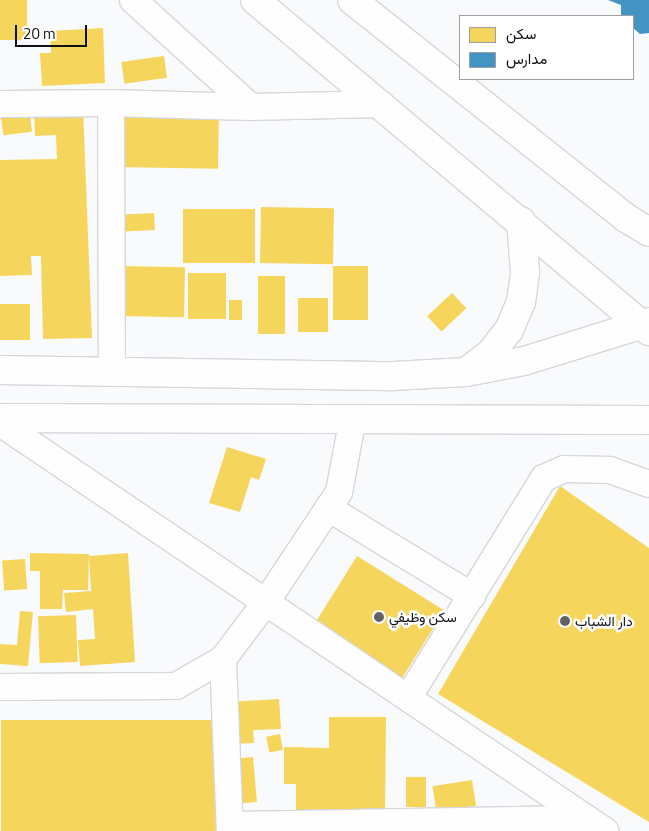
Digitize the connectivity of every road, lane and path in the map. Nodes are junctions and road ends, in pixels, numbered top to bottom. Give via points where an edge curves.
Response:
1 (133, 0) edge
2 (255, 0) edge
3 (352, 0) edge
4 (110, 103) junction
5 (0, 104) edge
6 (381, 104) junction
7 (251, 107) junction
8 (521, 221) junction
9 (649, 232) edge
10 (646, 326) edge
11 (0, 370) edge
12 (112, 372) junction
13 (466, 372) junction
14 (0, 418) edge
15 (353, 418) junction
16 (649, 420) edge
17 (0, 423) edge
18 (649, 484) edge
19 (328, 508) junction
20 (472, 596) junction
21 (266, 602) junction
22 (223, 659) junction
23 (0, 687) edge
24 (408, 698) junction
25 (596, 825) edge
26 (230, 828) edge

1 - 7 street
2 - 6 main road
3 - 9 main road via 626,218
4 - 5 street
4 - 7 street
4 - 12 street
6 - 7 street
6 - 8 main road
8 - 10 main road
8 - 13 main road via 525,272 521,302 509,330 495,348
10 - 13 main road via 524,362
11 - 12 main road
12 - 13 main road via 393,376
14 - 15 main road
15 - 16 main road
15 - 19 street via 339,492
17 - 21 street
18 - 20 street via 610,470 564,470 544,478
19 - 20 street
19 - 21 street
20 - 24 street
21 - 22 street
21 - 24 street
22 - 23 street via 176,686
22 - 26 street
24 - 25 street
25 - 26 street

